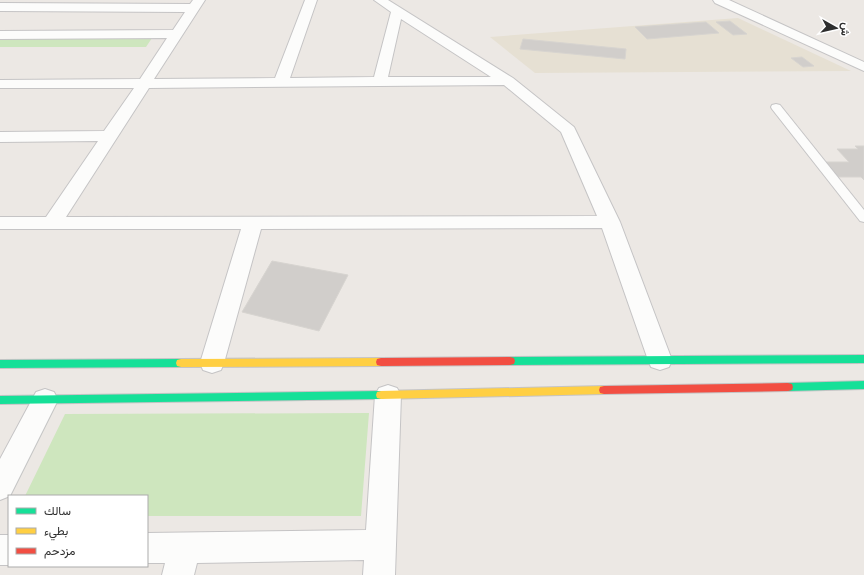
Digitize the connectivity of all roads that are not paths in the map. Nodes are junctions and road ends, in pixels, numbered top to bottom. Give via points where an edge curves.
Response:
1 (311, 0) edge
2 (380, 0) edge
3 (719, 0) edge
4 (197, 4) edge
5 (0, 7) edge
6 (397, 11) junction
7 (177, 34) junction
8 (0, 35) edge
9 (151, 49) dead end
10 (167, 49) junction
11 (863, 65) edge
12 (508, 81) junction
13 (281, 82) junction
14 (380, 82) junction
15 (145, 83) junction
16 (0, 84) edge
17 (776, 108) dead end
18 (110, 136) junction
19 (0, 137) edge
20 (864, 218) edge
21 (610, 222) junction
22 (0, 223) edge
23 (52, 223) junction
24 (253, 223) junction
25 (864, 359) edge
26 (660, 360) junction
27 (212, 363) junction
28 (0, 364) edge
29 (864, 385) edge
30 (388, 395) junction
31 (0, 400) edge
32 (45, 400) junction
33 (0, 487) edge
34 (381, 545) junction
35 (148, 548) edge
36 (181, 561) edge
37 (380, 575) edge

1 - 13 street
2 - 6 street
3 - 11 street via 747,7
4 - 5 street
4 - 7 street
6 - 12 street
6 - 14 street
7 - 8 street
7 - 10 street
9 - 10 street
10 - 15 street
12 - 14 street
12 - 21 street via 568,130
13 - 14 street
13 - 15 street
15 - 16 street
15 - 18 street
17 - 20 lane
18 - 19 street
18 - 23 street
21 - 24 street
21 - 26 street
22 - 23 street
23 - 24 street
24 - 27 street
25 - 26 main road
26 - 27 main road
27 - 28 main road
29 - 30 main road
30 - 32 main road
30 - 34 street
31 - 32 main road
32 - 33 street
34 - 36 street
34 - 37 street
35 - 36 street

